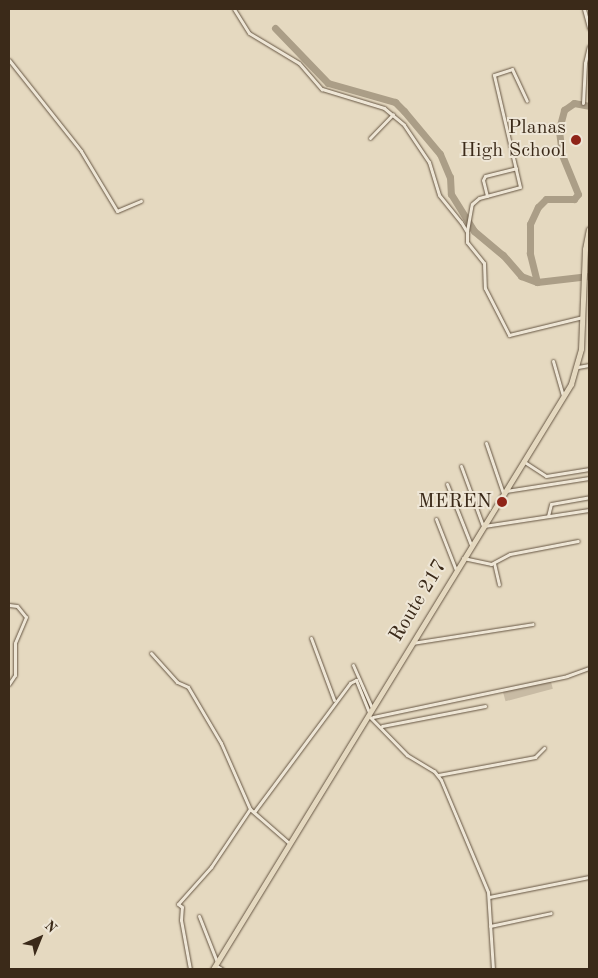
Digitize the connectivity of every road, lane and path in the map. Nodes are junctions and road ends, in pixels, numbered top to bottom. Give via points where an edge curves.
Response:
1 (234, 9) edge
2 (584, 9) edge
3 (589, 28) edge
4 (589, 46) edge
5 (9, 60) edge
6 (527, 101) dead end
7 (583, 104) dead end
8 (393, 114) junction
9 (370, 138) dead end
10 (516, 168) junction
11 (487, 196) junction
12 (141, 201) dead end
13 (589, 229) edge
14 (467, 232) junction
15 (583, 317) junction
16 (553, 361) dead end
17 (589, 365) edge
18 (578, 367) junction
19 (563, 397) junction
20 (486, 443) dead end
21 (522, 461) junction
22 (461, 466) dead end
23 (589, 470) edge
24 (589, 478) edge
25 (447, 484) dead end
26 (503, 492) junction
27 (589, 496) edge
28 (589, 510) edge
29 (548, 516) junction
30 (436, 519) dead end
31 (483, 526) junction
32 (578, 541) dead end
33 (471, 546) junction
34 (463, 558) junction
35 (494, 563) junction
36 (456, 570) junction
37 (498, 584) dead end
38 (9, 605) edge
39 (533, 624) dead end
40 (310, 638) dead end
41 (412, 643) junction
42 (151, 653) dead end
43 (353, 665) dead end
44 (589, 668) edge
45 (9, 684) edge
46 (334, 700) junction
47 (485, 706) dead end
48 (370, 713) junction
49 (382, 726) junction
50 (544, 748) dead end
51 (438, 775) junction
52 (252, 811) junction
53 (289, 842) junction
54 (589, 877) edge
55 (489, 897) junction
56 (551, 913) dead end
57 (199, 916) dead end
58 (490, 926) junction
59 (215, 966) edge
60 (190, 969) edge
61 (222, 969) edge
62 (493, 969) edge

1 - 8 street via 249,33 299,63 322,89 384,108
2 - 3 street
4 - 7 street
5 - 12 street via 81,151 118,211
6 - 10 street via 512,69 494,75
8 - 9 street
8 - 14 street via 423,151 438,195
10 - 11 street via 486,176 483,180
10 - 11 street via 520,186
11 - 14 street via 472,204
13 - 15 main road, Route 217
14 - 15 street via 467,242 485,267 485,288 508,335
15 - 18 main road, Route 217
16 - 19 street
17 - 18 street
18 - 19 main road, Route 217
19 - 21 main road, Route 217
20 - 26 street
21 - 23 street via 546,476
21 - 26 main road, Route 217
22 - 31 street
24 - 26 street
25 - 33 street
26 - 31 main road, Route 217
27 - 29 street via 551,504
28 - 29 street
29 - 31 street
30 - 36 street
31 - 33 main road, Route 217
32 - 35 street via 510,554
33 - 34 main road, Route 217
34 - 35 street
34 - 36 main road, Route 217
35 - 37 street
36 - 41 main road, Route 217
38 - 45 street via 17,606 26,617 15,644 16,675
39 - 41 street
40 - 46 street
41 - 48 main road, Route 217
42 - 52 street via 177,682 188,687 221,742
43 - 48 street
44 - 48 street via 567,676
46 - 48 street via 356,680
46 - 52 street
47 - 49 street
48 - 49 street
48 - 53 main road, Route 217
49 - 51 street via 407,755
50 - 51 street via 535,757
51 - 55 street
52 - 53 street
52 - 60 street via 178,904 182,907 181,920
53 - 59 main road, Route 217
54 - 55 street
55 - 58 street
56 - 58 street
57 - 59 street
58 - 62 street
59 - 61 street

